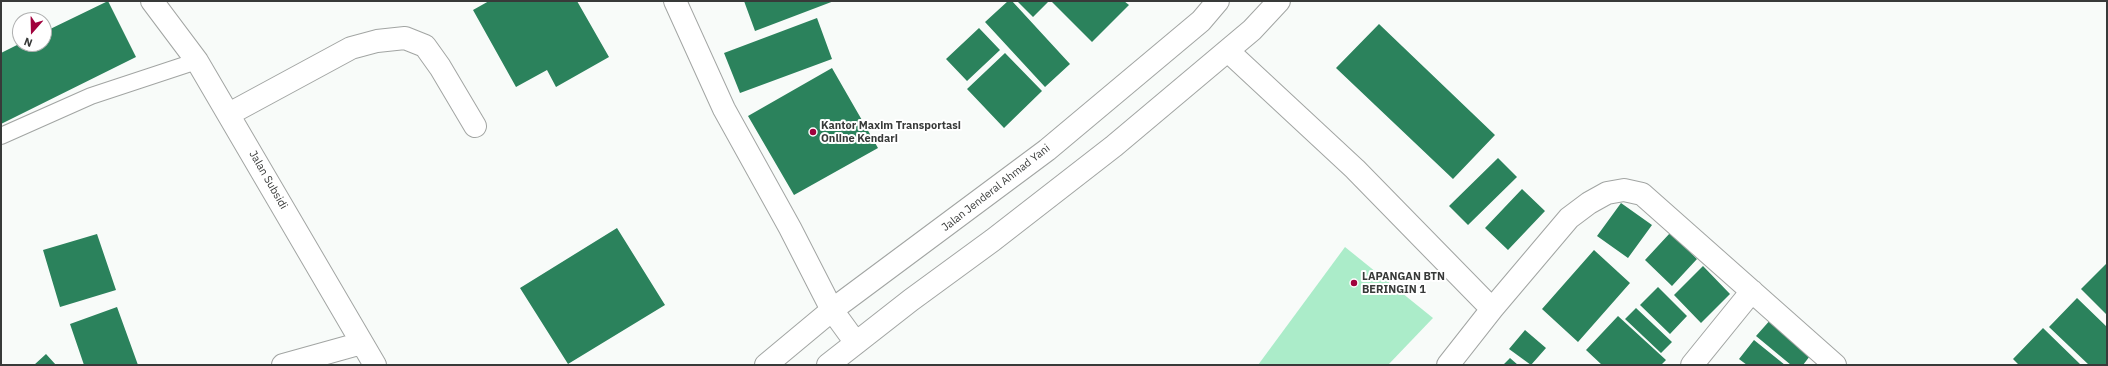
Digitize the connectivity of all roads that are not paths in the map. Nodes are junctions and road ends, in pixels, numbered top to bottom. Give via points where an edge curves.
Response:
1 (152, 1) edge
2 (675, 1) edge
3 (1218, 1) edge
4 (1279, 1) edge
5 (1228, 51) junction
6 (197, 61) junction
7 (229, 114) junction
8 (475, 126) dead end
9 (1, 136) edge
10 (1752, 290) junction
11 (1492, 309) junction
12 (832, 310) junction
13 (362, 343) junction
14 (856, 343) junction
15 (283, 365) edge
16 (375, 365) edge
17 (766, 365) edge
18 (828, 365) edge
19 (1448, 365) edge
20 (1692, 365) edge
21 (1835, 365) edge

1 - 6 main road, Jalan Subsidi
2 - 12 main road via 724,110 790,228
3 - 12 main road, Jalan Jenderal Ahmad Yani via 1201,21 1046,150 889,270
4 - 5 main road
5 - 11 main road via 1354,169
5 - 14 main road via 1114,146
6 - 7 main road, Jalan Subsidi
6 - 9 lane via 91,96
7 - 8 main road via 351,48 377,41 405,38 425,46
7 - 13 main road, Jalan Subsidi
10 - 11 main road via 1642,194 1624,190 1607,193 1589,202 1569,218
10 - 20 main road
10 - 21 main road
11 - 19 main road
12 - 14 main road
12 - 17 main road, Jalan Jenderal Ahmad Yani
13 - 15 main road
13 - 16 main road, Jalan Subsidi
14 - 18 main road

